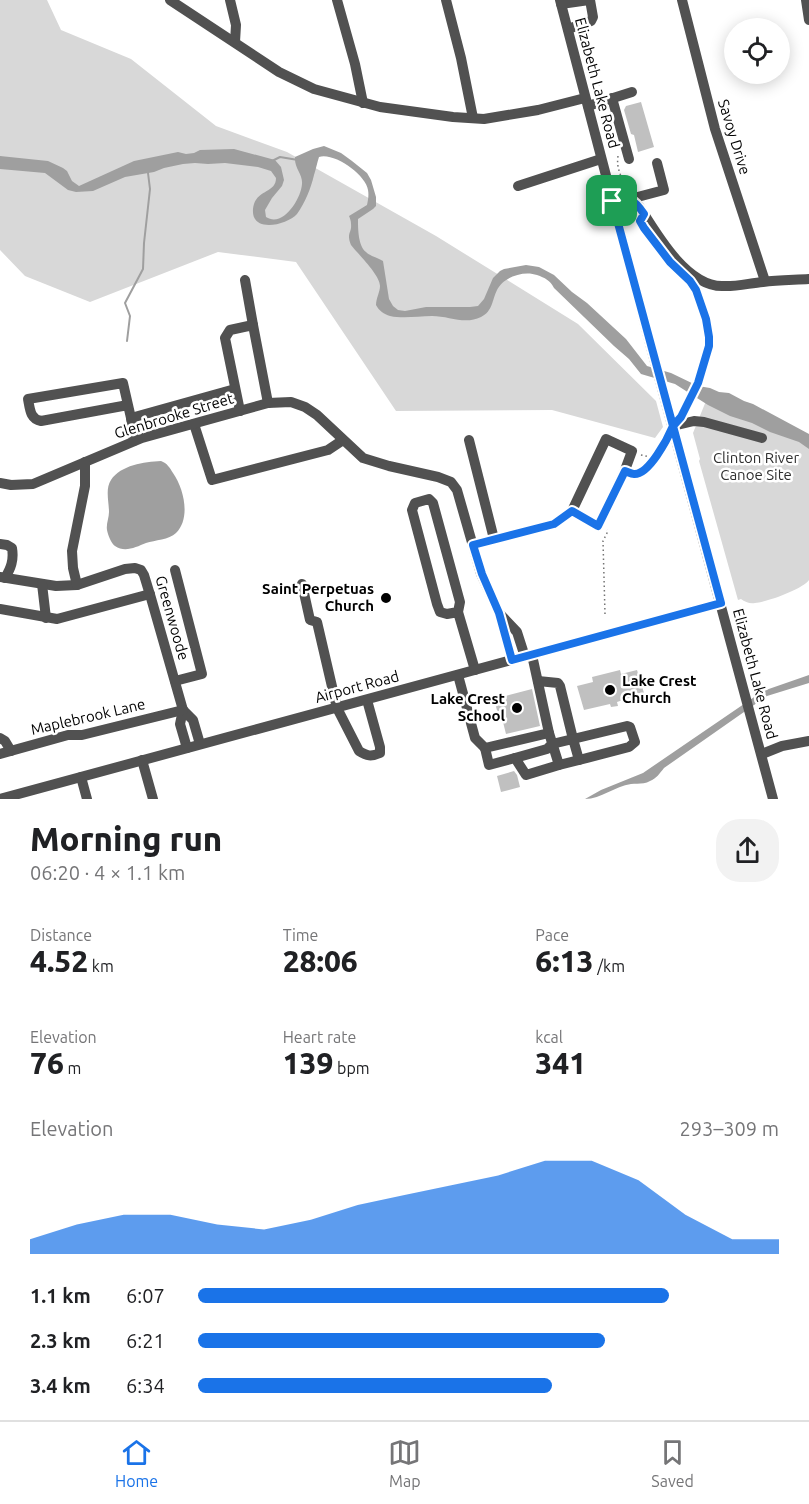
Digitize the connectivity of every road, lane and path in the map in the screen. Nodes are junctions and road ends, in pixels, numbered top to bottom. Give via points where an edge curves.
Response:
1 (170, 0) edge
2 (230, 0) edge
3 (337, 0) edge
4 (446, 0) edge
5 (590, 0) edge
6 (682, 0) edge
7 (806, 0) edge
8 (561, 2) edge
9 (809, 20) edge
10 (568, 29) junction
11 (235, 42) junction
12 (632, 92) dead end
13 (612, 98) junction
14 (586, 102) junction
15 (363, 103) junction
16 (472, 118) junction
17 (602, 159) junction
18 (629, 159) dead end
19 (657, 163) dead end
20 (518, 186) dead end
21 (630, 199) junction
22 (612, 201) junction
23 (809, 279) edge
24 (245, 280) dead end
25 (690, 281) dead end
26 (765, 281) junction
27 (254, 325) junction
28 (235, 389) junction
29 (268, 403) junction
30 (128, 405) junction
31 (240, 411) junction
32 (131, 418) junction
33 (194, 424) junction
34 (673, 426) junction
35 (762, 438) dead end
36 (343, 440) junction
37 (469, 440) dead end
38 (134, 441) junction
39 (632, 452) junction
40 (656, 456) junction
41 (85, 462) junction
42 (625, 471) junction
43 (0, 483) edge
44 (572, 511) junction
45 (598, 526) junction
46 (494, 539) junction
47 (0, 544) edge
48 (473, 545) junction
49 (175, 570) dead end
50 (3, 578) edge
51 (42, 584) junction
52 (302, 584) dead end
53 (77, 585) junction
54 (150, 594) junction
55 (721, 603) junction
56 (0, 609) edge
57 (458, 612) junction
58 (499, 613) junction
59 (605, 614) dead end
60 (46, 618) junction
61 (528, 656) junction
62 (512, 660) junction
63 (475, 670) junction
64 (458, 675) junction
65 (175, 681) junction
66 (538, 681) junction
67 (367, 700) junction
68 (337, 708) junction
69 (183, 710) junction
70 (0, 738) edge
71 (551, 739) junction
72 (573, 739) junction
73 (809, 741) edge
74 (200, 744) junction
75 (187, 748) junction
76 (485, 748) junction
77 (6, 753) edge
78 (762, 754) junction
79 (515, 758) junction
80 (142, 760) junction
81 (579, 760) junction
82 (559, 765) junction
83 (81, 777) junction
84 (0, 799) edge
85 (87, 799) edge
86 (153, 799) edge
87 (774, 799) edge

1 - 11 street
2 - 11 street via 236,25
3 - 15 street
4 - 16 street
5 - 8 street
5 - 10 street via 591,21
6 - 26 street, Savoy Drive via 715,129
7 - 9 street
8 - 10 street, Elizabeth Lake Road
10 - 14 street, Elizabeth Lake Road
11 - 15 street via 279,72 314,89
12 - 13 street
13 - 14 street
13 - 18 street
14 - 16 street via 504,117
14 - 17 street, Elizabeth Lake Road
15 - 16 street
17 - 20 street
17 - 22 street, Elizabeth Lake Road
19 - 21 street via 664,190
21 - 22 street
21 - 26 street via 696,278 721,286
22 - 34 street, Elizabeth Lake Road
23 - 26 street
24 - 27 street
25 - 34 path via 706,319 709,346 698,383
27 - 28 street via 230,330 225,338
27 - 29 street
28 - 31 street
28 - 32 street
29 - 31 street, Glenbrooke Street
29 - 36 street, Glenbrooke Street via 291,402 305,407
30 - 30 street via 123,382 28,399 31,415 41,422
30 - 32 street
31 - 33 street, Glenbrooke Street
32 - 38 street
33 - 36 street via 212,480 328,450
33 - 38 street, Glenbrooke Street
34 - 35 street via 704,422
34 - 40 path
34 - 55 street, Elizabeth Lake Road
36 - 48 street via 363,458 451,482 457,490
37 - 46 street
38 - 41 street, Glenbrooke Street
39 - 40 path
39 - 42 street
39 - 44 street via 606,440
40 - 42 path via 644,471
41 - 43 street, Glenbrooke Street via 33,484
41 - 53 street via 85,486 72,551
42 - 45 street
44 - 45 street
44 - 46 street via 554,524
45 - 59 path via 608,531 603,542
46 - 48 street
47 - 50 street via 12,548 14,556
48 - 58 street
49 - 65 street via 202,674
50 - 51 street, Greenwoode
51 - 53 street, Greenwoode
51 - 60 street
52 - 68 street via 310,620 317,622
53 - 54 street, Greenwoode via 135,568 144,574
54 - 60 street via 57,619
54 - 65 street, Greenwoode
55 - 61 street, Airport Road
55 - 78 street, Elizabeth Lake Road
56 - 60 street
57 - 57 street via 460,603 433,502 429,499 415,503 412,510 440,612
57 - 63 street
58 - 61 street via 517,632
58 - 62 street
61 - 62 street, Airport Road
61 - 66 street
62 - 63 street, Airport Road
63 - 64 street, Airport Road
64 - 67 street, Airport Road
64 - 76 street via 475,738
65 - 69 street, Greenwoode
66 - 71 street
66 - 72 street via 560,686
67 - 68 street, Airport Road
67 - 68 street via 380,747 380,753 373,757 359,751
68 - 74 street, Airport Road
69 - 74 street, Greenwoode via 193,720
69 - 75 street, Greenwoode via 180,724
69 - 77 street, Maplebrook Lane
70 - 77 street via 5,741
71 - 72 street
71 - 76 street
71 - 79 street via 547,749
71 - 82 street
72 - 81 street
72 - 81 street via 627,726 635,742
73 - 78 street
74 - 75 street, Airport Road
75 - 80 street, Airport Road
76 - 79 street via 489,765
78 - 87 street, Elizabeth Lake Road
79 - 82 street via 526,775
80 - 83 street, Airport Road
80 - 86 street
81 - 82 street
83 - 84 street, Airport Road
83 - 85 street

